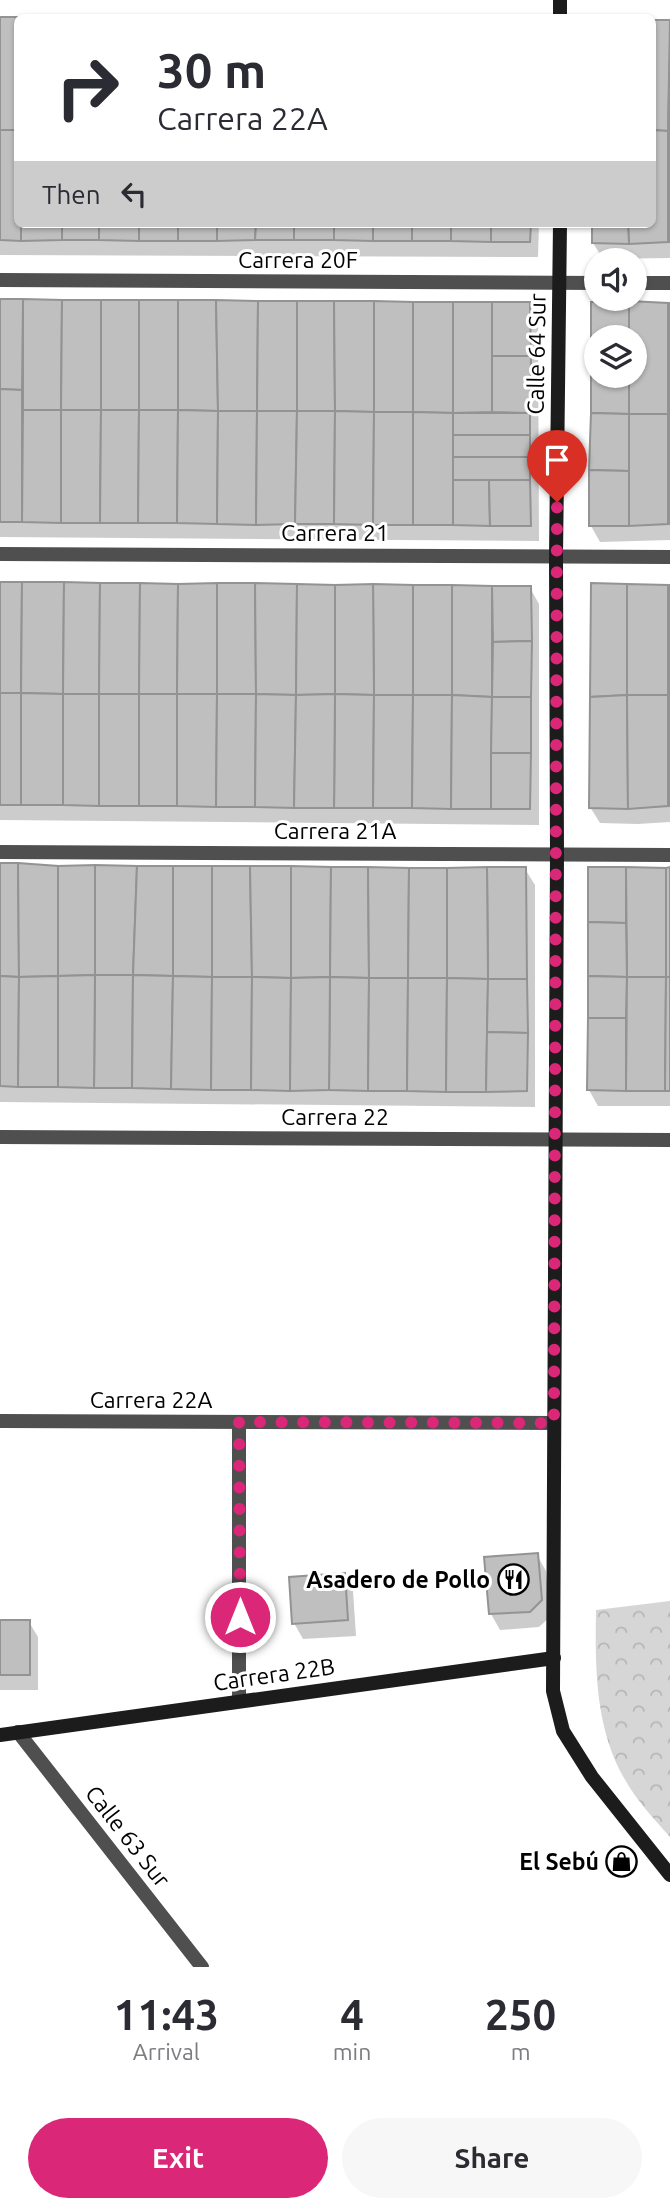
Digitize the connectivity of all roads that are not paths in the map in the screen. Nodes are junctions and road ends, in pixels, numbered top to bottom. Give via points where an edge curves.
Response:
1 (560, 228) edge
2 (0, 280) edge
3 (559, 283) junction
4 (584, 283) edge
5 (647, 283) edge
6 (670, 283) edge
7 (0, 554) edge
8 (556, 556) junction
9 (670, 557) edge
10 (0, 852) edge
11 (557, 854) junction
12 (670, 855) edge
13 (0, 1137) edge
14 (555, 1139) junction
15 (670, 1140) edge
16 (0, 1421) edge
17 (239, 1422) junction
18 (554, 1423) junction
19 (554, 1658) junction
20 (239, 1701) junction
21 (18, 1732) junction
22 (0, 1735) edge
23 (670, 1875) edge
24 (202, 1967) edge

1 - 3 street, Calle 64 Sur
2 - 3 street, Carrera 20F
3 - 4 street, Carrera 20F
3 - 8 street, Calle 64 Sur
5 - 6 street
7 - 8 street, Carrera 21
8 - 9 street, Carrera 21
8 - 11 street, Calle 64 Sur
10 - 11 street, Carrera 21A
11 - 12 street, Carrera 21A
11 - 14 street, Calle 64 Sur
13 - 14 street, Carrera 22
14 - 15 street, Carrera 22
14 - 18 street, Calle 64 Sur
16 - 17 street, Carrera 22A
17 - 18 street, Carrera 22A
17 - 20 street
18 - 19 street, Calle 64 Sur
19 - 20 street, Carrera 22B
19 - 23 street, Calle 64 Sur via 553,1691 562,1731 592,1777
20 - 21 street, Carrera 22B
21 - 22 street, Carrera 22B
21 - 24 street, Calle 63 Sur

